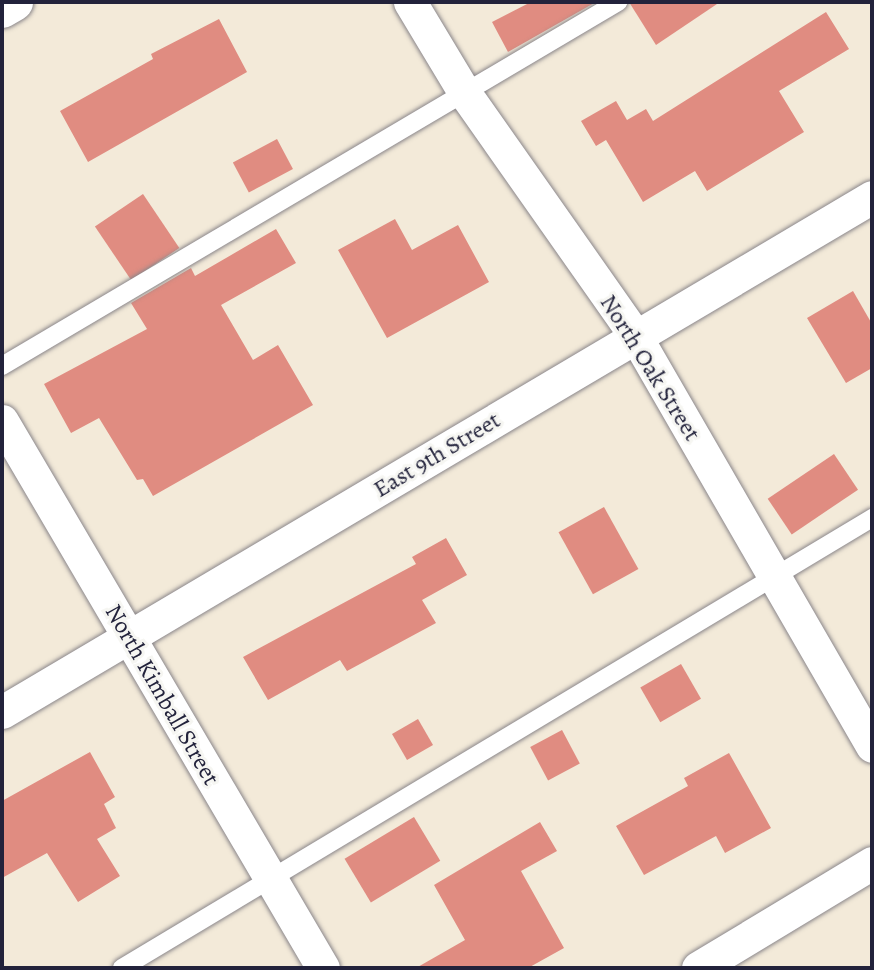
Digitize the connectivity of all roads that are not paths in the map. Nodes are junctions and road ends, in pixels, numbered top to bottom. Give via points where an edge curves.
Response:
1 (14, 2) edge
2 (410, 2) edge
3 (618, 2) edge
4 (2, 9) edge
5 (464, 92) junction
6 (872, 197) edge
7 (636, 337) junction
8 (2, 366) edge
9 (2, 421) edge
10 (872, 518) edge
11 (774, 577) junction
12 (128, 637) junction
13 (2, 712) edge
14 (872, 746) edge
15 (872, 863) edge
16 (271, 879) junction
17 (122, 968) edge
18 (323, 968) edge
19 (698, 968) edge

1 - 4 street
2 - 5 street, North Oak Street
3 - 5 lane
5 - 7 street, North Oak Street
5 - 8 lane
6 - 7 street, East 9th Street
7 - 11 street, North Oak Street
7 - 12 street, East 9th Street
9 - 12 street, North Kimball Street
10 - 11 lane
11 - 14 street, North Oak Street
11 - 16 lane
12 - 13 street, East 9th Street
12 - 16 street, North Kimball Street
15 - 19 street
16 - 17 lane
16 - 18 street, North Kimball Street

